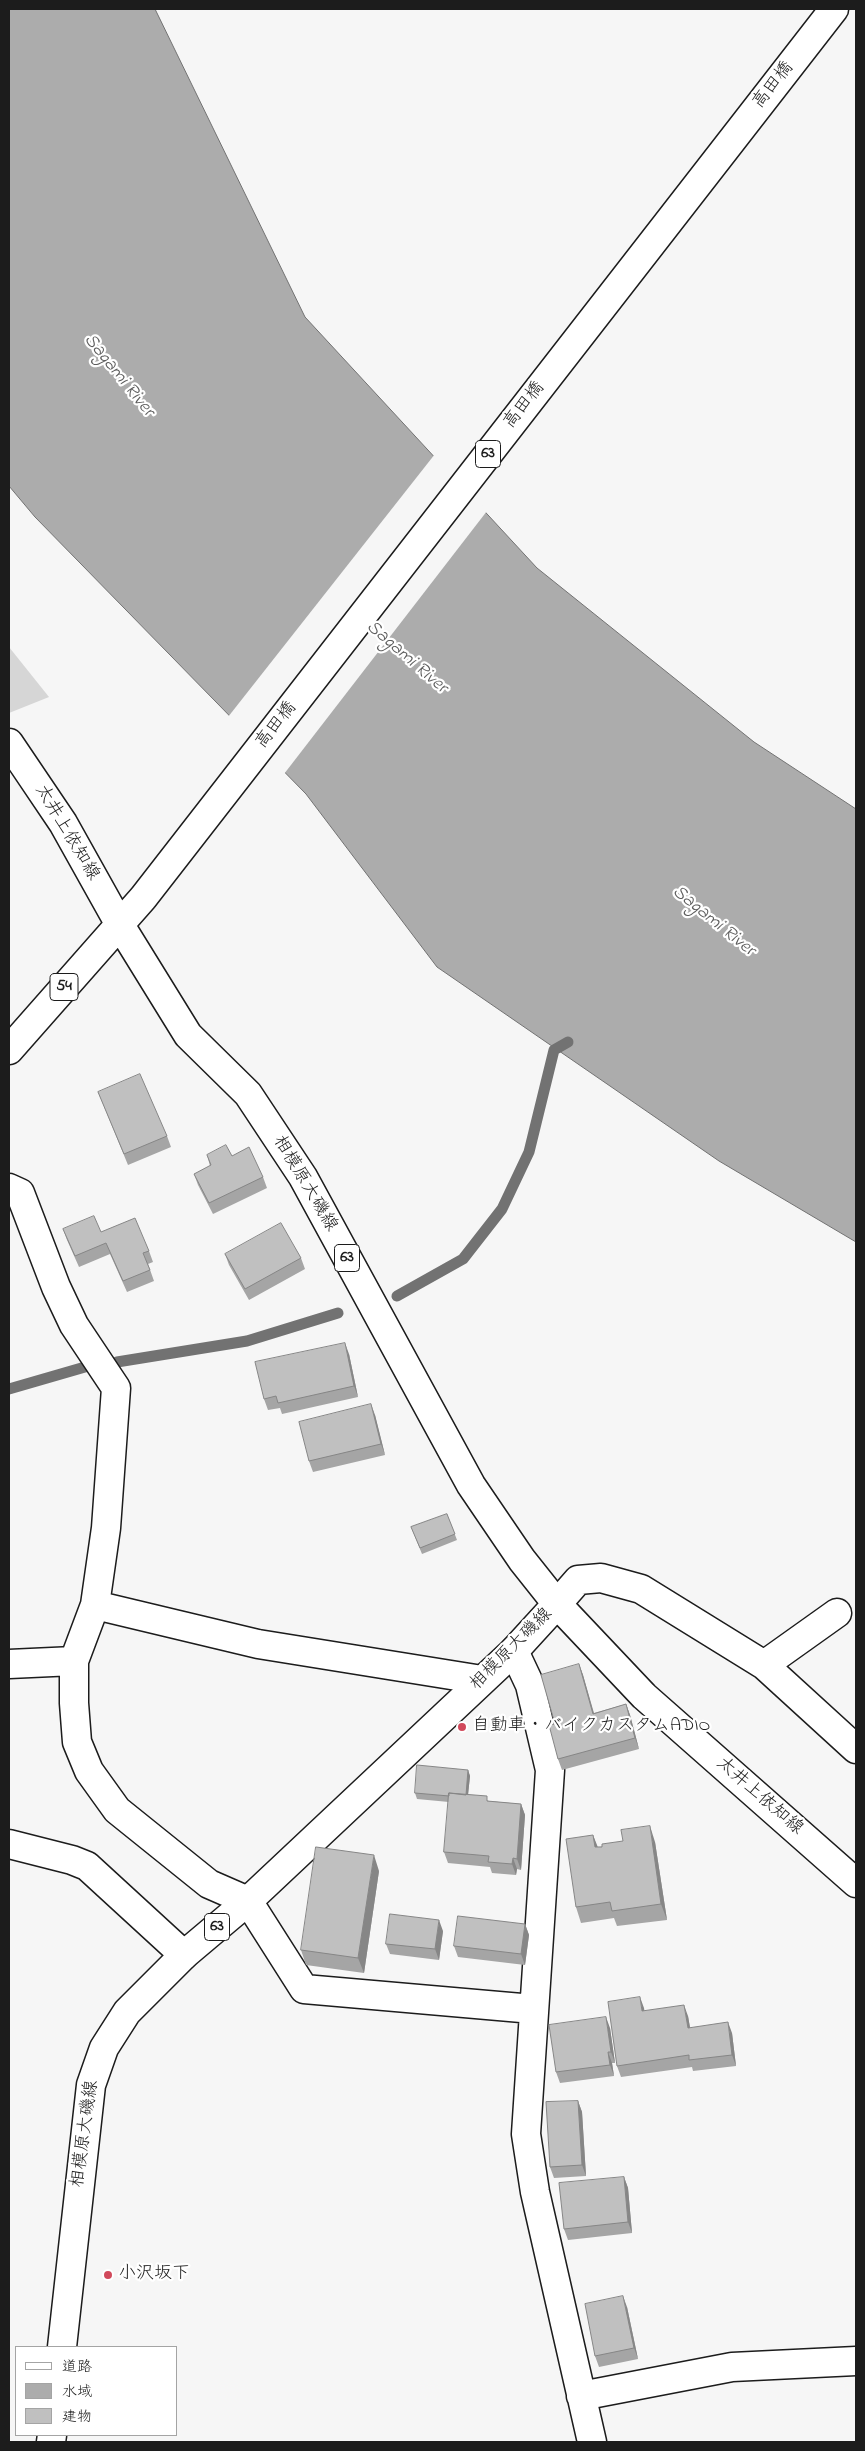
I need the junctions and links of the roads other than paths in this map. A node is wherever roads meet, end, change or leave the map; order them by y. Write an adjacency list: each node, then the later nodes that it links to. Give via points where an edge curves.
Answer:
1 (834, 9): 3 (main road, 高田橋 / 63)
2 (9, 743): 3 (main road, 太井上依知線, via 63,823)
3 (120, 925): 4 (main road, 54); 6 (main road, 相模原大磯線 / 63, via 188,1035 248,1094 303,1177 471,1485 522,1560)
4 (9, 1050)
5 (9, 1188): 7 (main road, via 20,1194 70,1317 116,1388 106,1528)
6 (557, 1604): 9 (main road, 相模原大磯線 / 63); 12 (main road, via 578,1580 601,1578 641,1589); 16 (main road, 太井上依知線, via 644,1696)
7 (95, 1605): 10 (main road); 13 (main road, via 258,1644)
8 (837, 1613): 12 (main road)
9 (514, 1651): 13 (main road, 相模原大磯線 / 63); 19 (main road, via 530,1685 550,1770)
10 (74, 1661): 11 (main road); 17 (main road, via 77,1742 89,1771 117,1810 209,1884)
11 (9, 1664)
12 (764, 1665): 14 (main road)
13 (482, 1680): 17 (main road, 相模原大磯線 / 63)
14 (856, 1748)
15 (9, 1844): 18 (main road, via 87,1866)
16 (856, 1883)
17 (248, 1901): 18 (main road, 相模原大磯線 / 63); 19 (main road, via 304,1989)
18 (184, 1955): 20 (main road, 相模原大磯線 / 63, via 127,2012 104,2048 91,2085)
19 (533, 2008): 22 (main road, via 526,2134 535,2192)
20 (62, 2346)
21 (856, 2361): 22 (main road, via 732,2367)
22 (581, 2396): 23 (main road)
23 (592, 2442)

